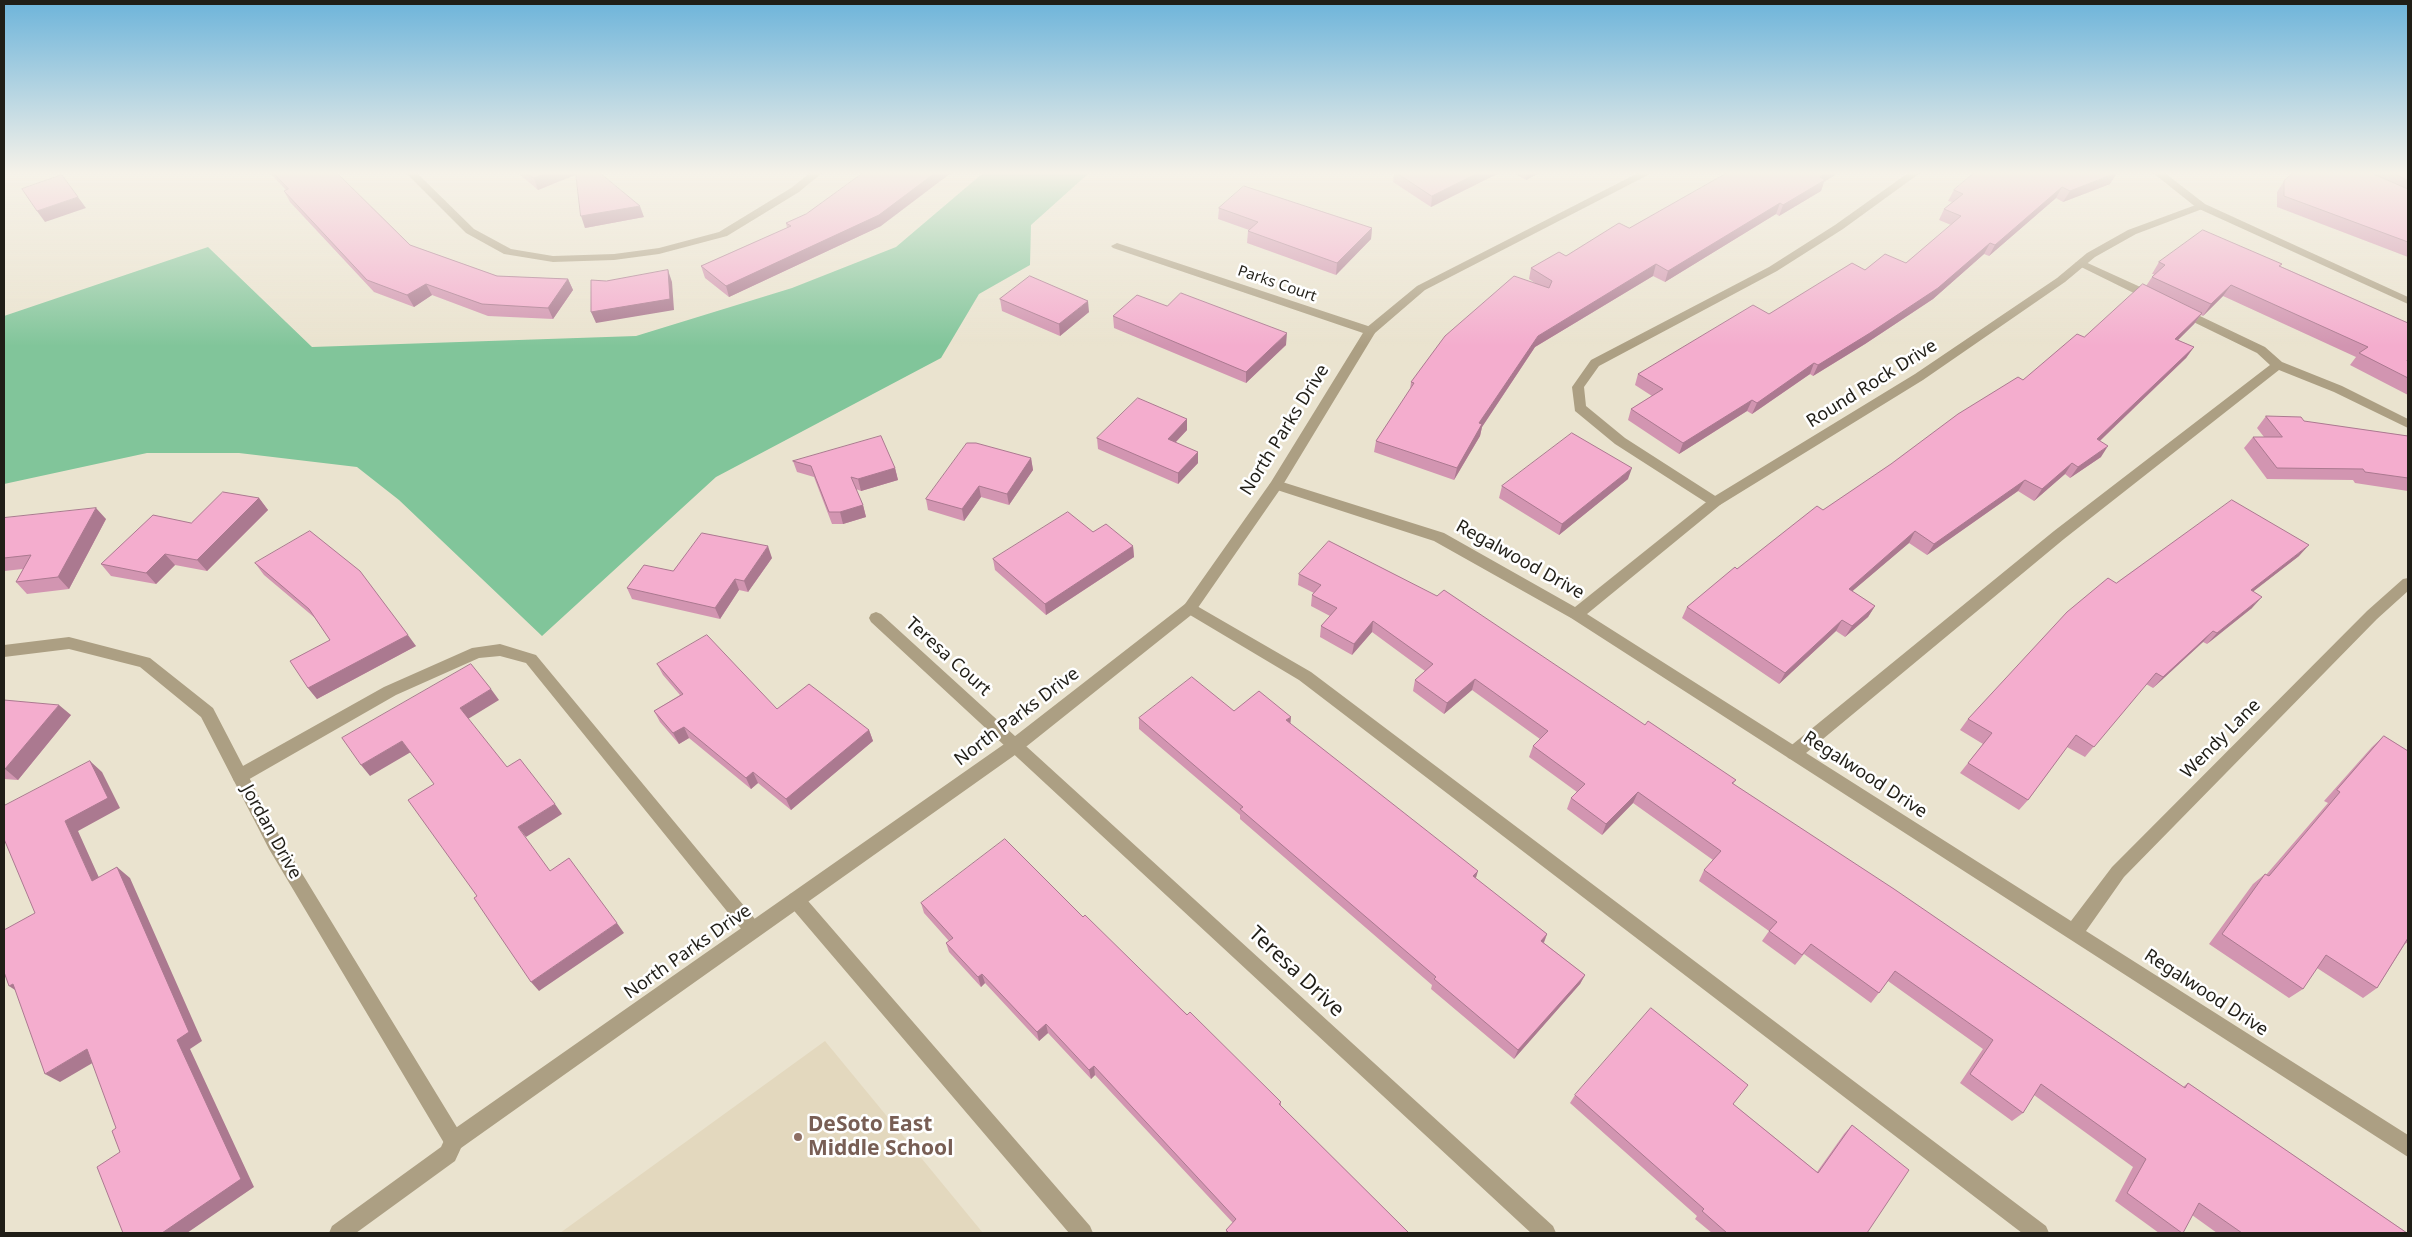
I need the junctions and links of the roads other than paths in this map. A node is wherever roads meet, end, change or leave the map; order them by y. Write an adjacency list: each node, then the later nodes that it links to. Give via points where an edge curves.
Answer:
1 (470, 231): 2 (street, via 508,252 553,259 614,257 659,251)
2 (728, 231)
3 (1534, 231): 10 (street, North Parks Drive, via 1421,288)
4 (1833, 231): 14 (street, via 1773,269 1594,363 1578,387 1580,408 1620,440)
5 (2135, 231): 8 (street, Round Rock Drive)
6 (2254, 231): 9 (street)
7 (1117, 246): 10 (street, Parks Court)
8 (2081, 264): 11 (street, via 2261,350); 14 (street, Round Rock Drive, via 1919,377)
9 (2408, 301)
10 (1370, 331): 13 (street, North Parks Drive)
11 (2278, 365): 12 (street, via 2338,389); 21 (street, via 2059,535)
12 (2408, 424)
13 (1276, 485): 16 (street, North Parks Drive); 17 (street, Regalwood Drive, via 1439,537)
14 (1715, 502): 17 (street, Round Rock Drive)
15 (2408, 583): 25 (street, Wendy Lane, via 2372,615 2118,872)
16 (1190, 608): 20 (street, North Parks Drive); 31 (street, via 1305,676)
17 (1576, 614): 21 (street, Regalwood Drive)
18 (876, 618): 20 (street, Teresa Court)
19 (4, 651): 22 (street, Jordan Drive, via 69,643 145,662 206,712)
20 (1016, 745): 23 (street, North Parks Drive); 30 (street, Teresa Drive)
21 (1794, 753): 25 (street, Regalwood Drive)
22 (240, 776): 24 (street, via 390,692 477,652 500,650 531,659); 26 (street, Jordan Drive, via 275,844)
23 (796, 900): 24 (street, North Parks Drive); 29 (street)
24 (753, 930): 26 (street, North Parks Drive)
25 (2074, 932): 27 (street, Regalwood Drive)
26 (454, 1141): 28 (street, North Parks Drive, via 448,1154)
27 (2408, 1147)
28 (340, 1233)
29 (1083, 1233)
30 (1546, 1233)
31 (2039, 1233)

